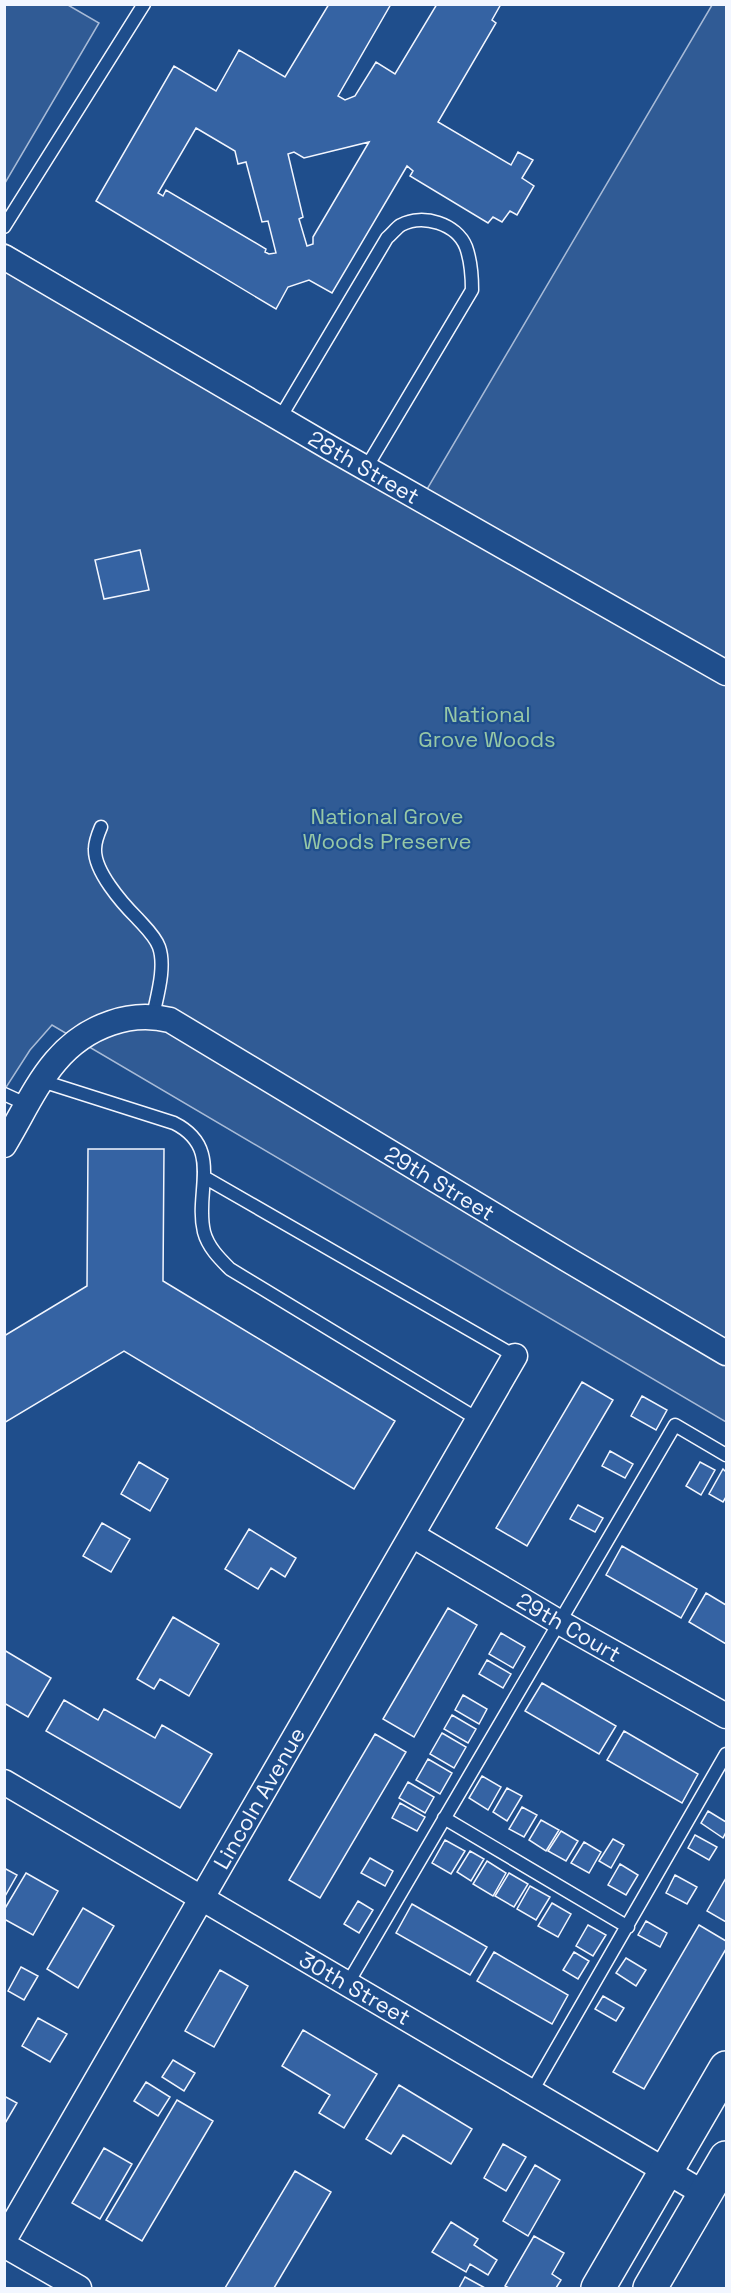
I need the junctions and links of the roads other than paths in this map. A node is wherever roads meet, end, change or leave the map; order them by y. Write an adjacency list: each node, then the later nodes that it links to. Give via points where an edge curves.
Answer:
1 (144, 4): 2 (lane)
2 (4, 228)
3 (4, 257): 4 (street, 28th Street)
4 (280, 418): 5 (street, 28th Street); 5 (lane, via 387,238 402,224 437,221 451,227 466,246 472,290)
5 (366, 468): 6 (street, 28th Street)
6 (726, 674)
7 (101, 827): 8 (lane, via 94,849 100,869 153,935 161,953)
8 (153, 1016): 9 (street, via 127,1018 83,1035 53,1061); 14 (street, 29th Street, via 170,1020 212,1044)
9 (42, 1081): 11 (street); 13 (lane, via 186,1129 198,1142)
10 (4, 1094): 11 (lane)
11 (28, 1105): 12 (street)
12 (4, 1145)
13 (204, 1177): 15 (lane); 16 (lane, via 204,1231 213,1253 230,1269)
14 (726, 1353)
15 (515, 1356): 16 (street, Lincoln Avenue)
16 (478, 1420): 18 (street, Lincoln Avenue)
17 (726, 1455): 19 (lane, via 675,1425)
18 (412, 1535): 19 (street, 29th Court); 24 (street, Lincoln Avenue)
19 (559, 1622): 20 (street, 29th Court); 23 (lane)
20 (726, 1716)
21 (726, 1754): 25 (lane)
22 (4, 1782): 24 (street, 30th Street)
23 (444, 1818): 25 (lane); 26 (lane)
24 (201, 1897): 26 (street, 30th Street); 32 (street, Lincoln Avenue)
25 (628, 1927): 28 (lane)
26 (348, 1983): 28 (street, 30th Street)
27 (726, 2068): 30 (street)
28 (532, 2091): 30 (street, 30th Street)
29 (726, 2158): 31 (street)
30 (667, 2171): 31 (street, 30th Street); 35 (street)
31 (705, 2194): 36 (street)
32 (4, 2240)
33 (4, 2245): 34 (street)
34 (79, 2289)
35 (598, 2289)
36 (650, 2289)

